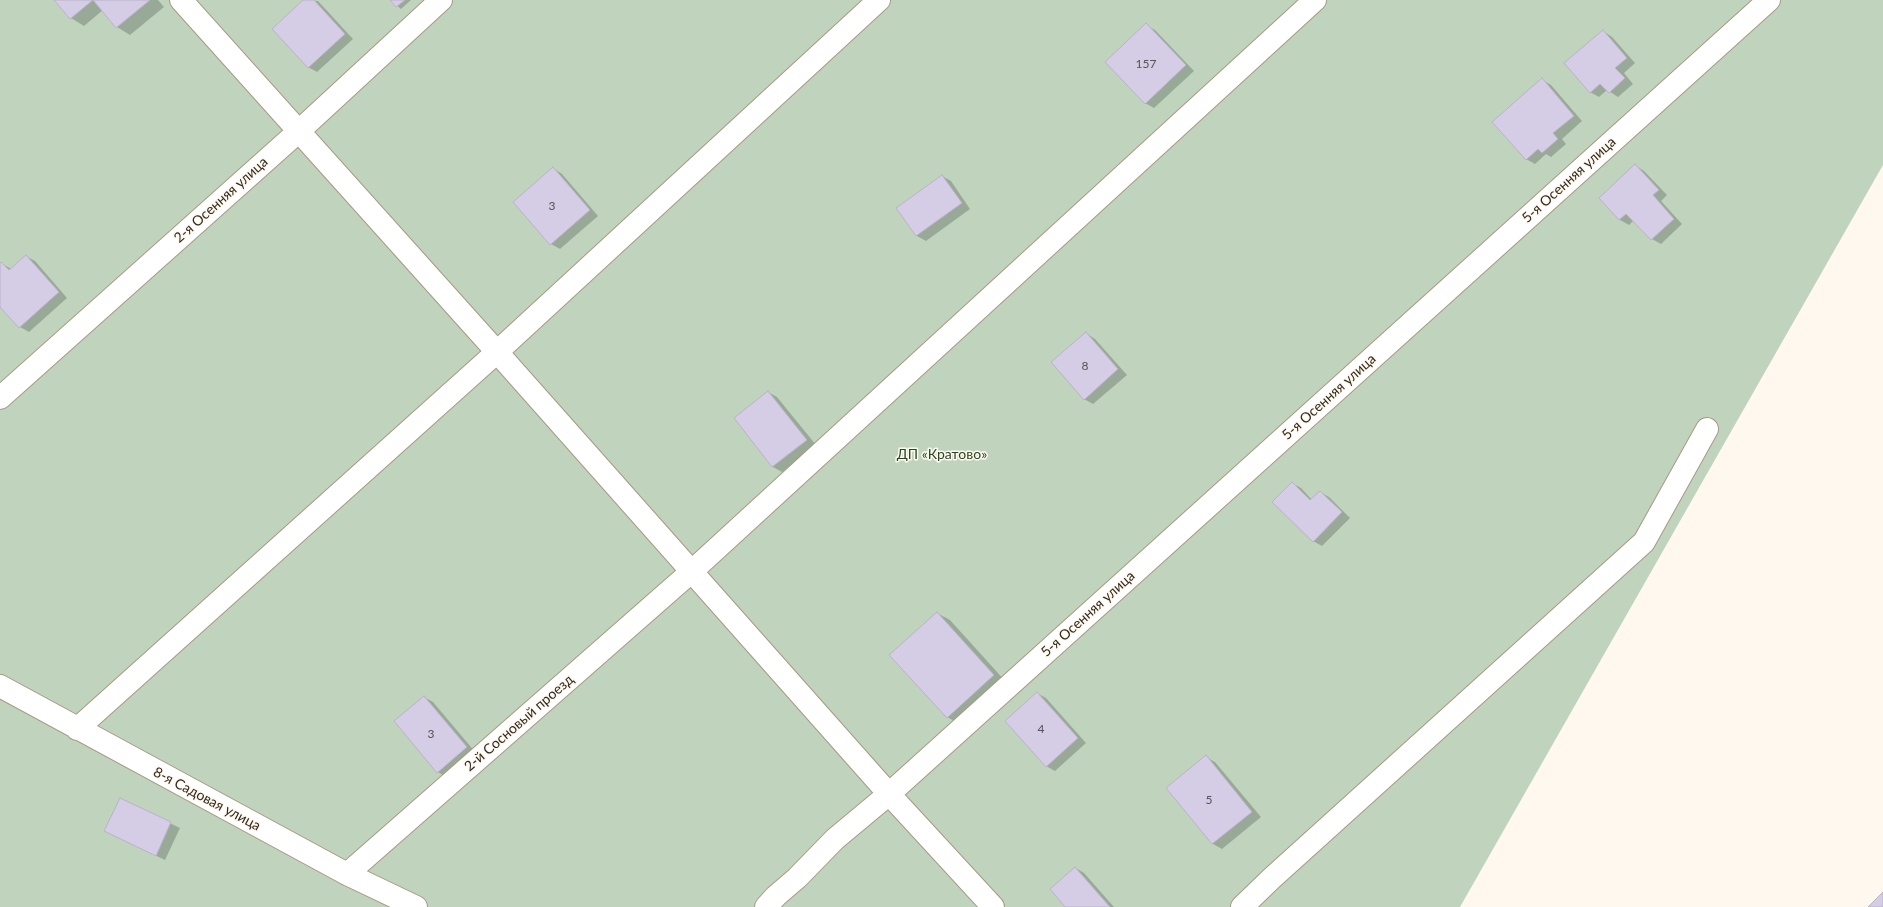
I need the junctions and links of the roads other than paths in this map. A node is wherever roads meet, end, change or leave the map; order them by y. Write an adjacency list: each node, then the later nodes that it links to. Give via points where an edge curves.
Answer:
1 (181, 0): 6 (street)
2 (441, 0): 6 (street, 2-я Осенняя улица)
3 (879, 0): 7 (street)
4 (1315, 0): 10 (street, 2-й Сосновый проезд)
5 (1769, 0): 13 (street, 5-я Осенняя улица)
6 (299, 131): 7 (street); 8 (street, 2-я Осенняя улица)
7 (497, 352): 10 (street); 12 (street)
8 (0, 398)
9 (1707, 429): 18 (street, via 1644,542)
10 (691, 572): 13 (street); 14 (street, 2-й Сосновый проезд)
11 (0, 686): 12 (street, 8-я Садовая улица)
12 (77, 729): 14 (street, 8-я Садовая улица)
13 (889, 794): 16 (street, 5-я Осенняя улица, via 835,839); 17 (street)
14 (347, 874): 15 (street, 8-я Садовая улица)
15 (416, 907)
16 (766, 907)
17 (993, 907)
18 (1242, 907)

